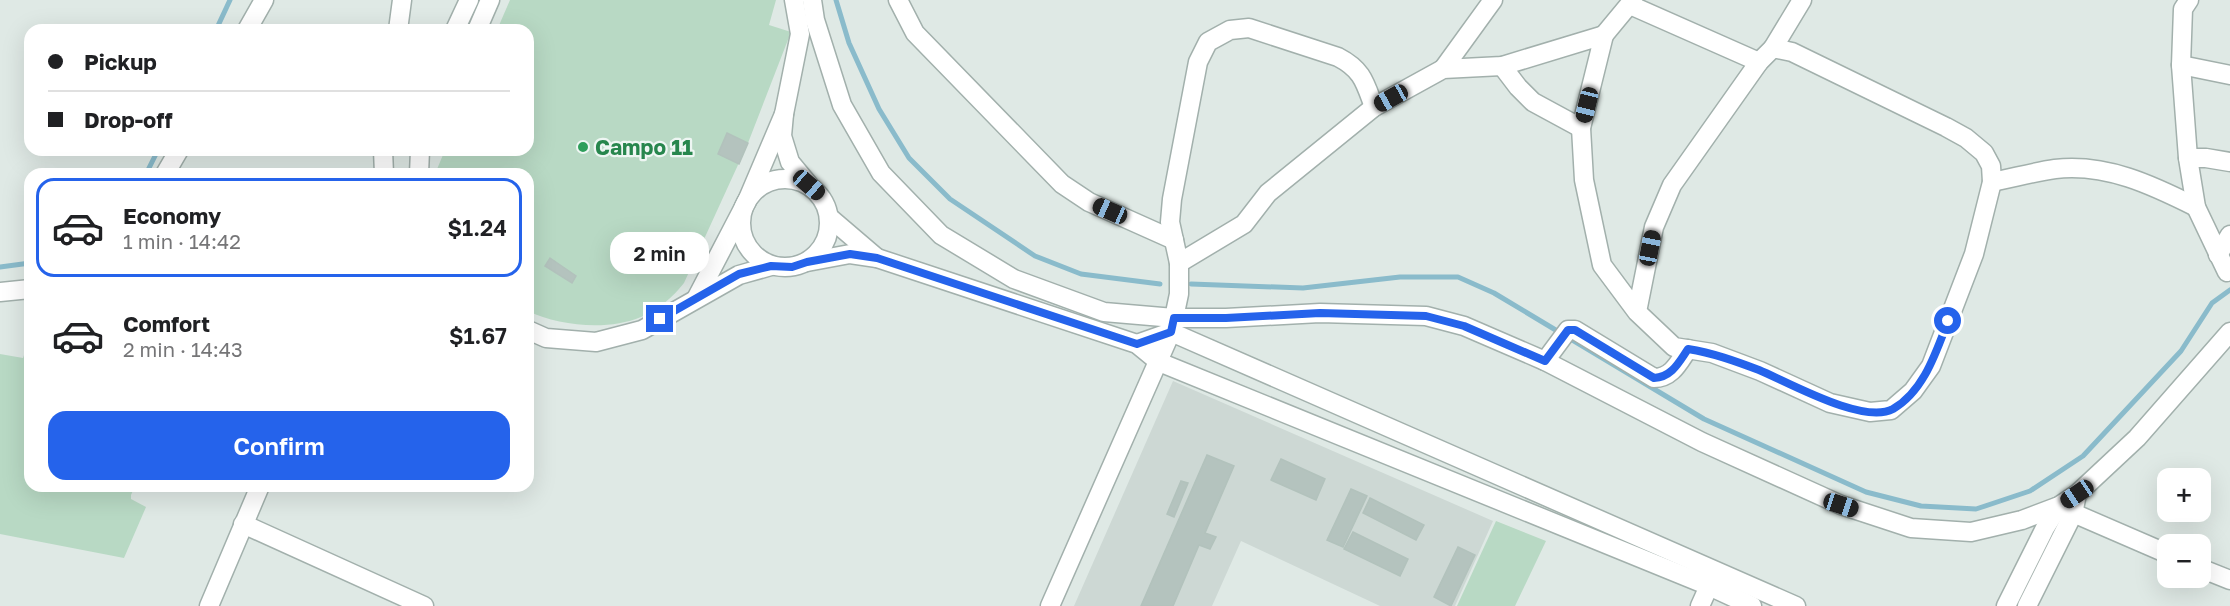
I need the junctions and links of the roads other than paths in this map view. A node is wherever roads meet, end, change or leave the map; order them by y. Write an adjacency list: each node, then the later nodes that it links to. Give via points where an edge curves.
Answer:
1 (264, 0): 12 (street)
2 (402, 0): 13 (street)
3 (469, 0): 14 (street)
4 (490, 0): 15 (street)
5 (794, 0): 24 (street, via 800,34)
6 (812, 0): 45 (street, via 842,105 881,173 941,235 1014,279 1104,312)
7 (898, 0): 34 (street, via 915,33 1062,184 1089,202)
8 (1494, 0): 21 (street)
9 (1802, 0): 17 (street)
10 (1632, 2): 16 (street); 18 (street)
11 (2184, 3): 19 (street)
12 (250, 24)
13 (399, 24)
14 (458, 24)
15 (480, 24)
16 (1604, 35): 20 (street); 25 (street)
17 (1773, 48): 18 (street); 28 (street, via 1792,52 1966,138 1984,153)
18 (1759, 62): 44 (street, via 1672,185 1654,227)
19 (2181, 65): 22 (street); 26 (street)
20 (1503, 66): 21 (street); 25 (street, via 1533,102)
21 (1443, 69): 23 (street)
22 (2230, 75)
23 (1374, 107): 34 (street, via 1362,75 1338,57 1249,28 1230,30 1208,42 1198,62 1172,199 1170,222); 38 (street, via 1268,193 1244,224)
24 (784, 114): 29 (street, via 782,136 790,162); 30 (street)
25 (1581, 128): 44 (street, via 1584,180 1602,265)
26 (2188, 158): 27 (street); 31 (street)
27 (2230, 162)
28 (1992, 182): 31 (street, via 2055,169 2100,171 2143,181); 49 (street, via 1974,254 1931,366 1913,391 1891,410 1870,412 1830,403 1760,371 1712,353)
29 (809, 185): 30 (street, via 784,179 764,184); 32 (street, via 819,195)
30 (747, 201): 39 (street, via 741,214 742,238 760,261); 43 (street)
31 (2196, 207): 35 (street)
32 (829, 217): 36 (street); 37 (street, via 825,243)
33 (2230, 235): 35 (street)
34 (1174, 240): 38 (street)
35 (2218, 255): 40 (street)
36 (877, 258): 37 (street, via 850,254); 48 (street)
37 (807, 262): 39 (street, via 792,267)
38 (1179, 263): 45 (street)
39 (771, 266): 43 (street, via 739,274)
40 (2227, 272)
41 (24, 290): 42 (street)
42 (0, 292)
43 (697, 297): 47 (street, via 642,330 596,342 546,338)
44 (1637, 312): 49 (street, via 1674,347)
45 (1173, 325): 48 (street); 50 (street, via 1320,313 1426,316 1464,326); 51 (street); 64 (street)
46 (2230, 332): 53 (street, via 2137,438 2077,494)
47 (534, 333)
48 (1137, 344): 51 (street)
49 (1688, 349): 50 (street, via 1670,374 1662,378 1654,378 1575,330 1568,330)
50 (1547, 358): 53 (street, via 1702,442 1841,505 1911,528 1971,532)
51 (1159, 362): 58 (street); 61 (street)
52 (257, 492): 54 (street)
53 (2066, 510): 55 (street); 65 (street, via 2045,528); 66 (street)
54 (243, 524): 59 (street); 60 (street)
55 (2157, 549)
56 (2211, 572): 57 (street)
57 (2230, 580)
58 (1709, 586): 62 (street); 63 (street)
59 (209, 606)
60 (424, 606)
61 (1050, 606)
62 (1700, 606)
63 (1752, 606)
64 (1796, 606)
65 (2006, 606)
66 (2027, 606)

